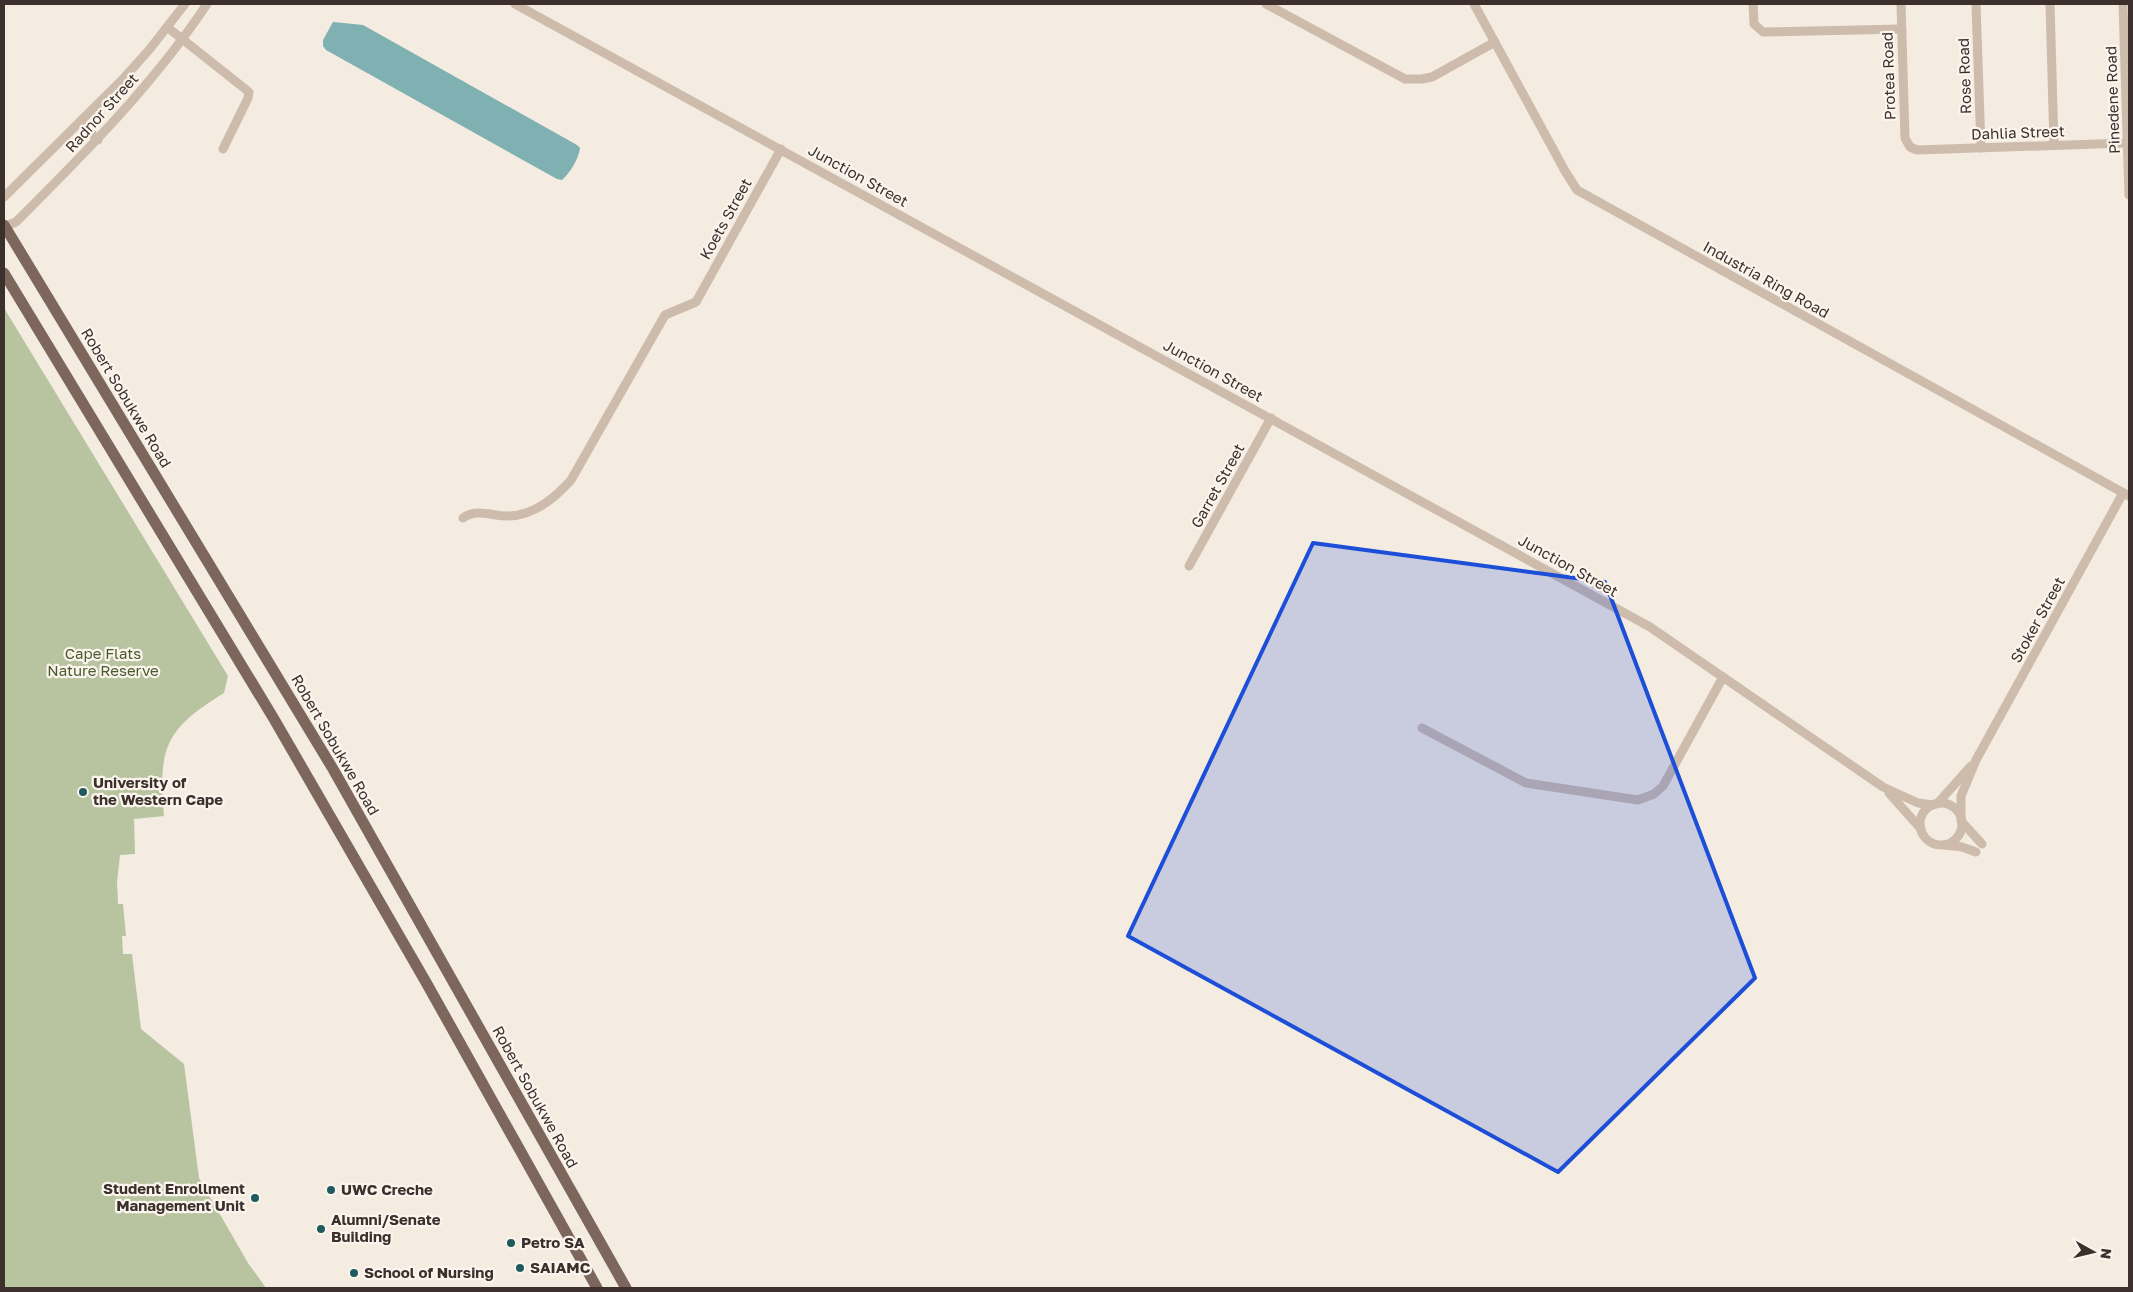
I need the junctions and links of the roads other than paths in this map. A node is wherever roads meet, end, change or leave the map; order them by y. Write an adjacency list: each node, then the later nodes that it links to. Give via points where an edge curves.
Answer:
1 (185, 4): 11 (street, Radnor Street)
2 (207, 4): 13 (street, Radnor Street)
3 (515, 4): 24 (street, Junction Street)
4 (1266, 4): 14 (street, via 1405,79 1432,77)
5 (1474, 4): 14 (street, Industria Ring Road)
6 (1753, 4): 12 (street, via 1754,24 1763,32)
7 (1901, 4): 12 (street, Protea Road)
8 (1976, 4): 22 (street, Rose Road)
9 (2050, 4): 20 (street)
10 (2123, 4): 15 (street, Pinedene Road)
11 (167, 27): 13 (street); 16 (street, Radnor Street, via 123,79)
12 (1902, 29): 21 (street, Protea Road, via 1905,138)
13 (182, 40): 18 (street, Radnor Street); 23 (street, via 249,92)
14 (1495, 42): 30 (street, Industria Ring Road, via 1565,171 1582,194)
15 (2127, 46): 17 (street, Pinedene Road)
16 (80, 122): 18 (street); 26 (street, Radnor Street)
17 (2128, 129): 19 (street, Pinedene Road)
18 (98, 140): 27 (street, Radnor Street, via 16,222)
19 (2128, 143): 20 (street, Dahlia Street); 25 (street, Pinedene Road)
20 (2054, 145): 22 (street, Dahlia Street)
21 (1910, 147): 22 (street, Dahlia Street, via 1917,150)
22 (1981, 148)
23 (223, 149)
24 (781, 150): 29 (street, Junction Street); 31 (street, Koets Street, via 696,302 665,315 577,471 561,491 523,514 474,513)
25 (2129, 195)
26 (4, 197)
27 (4, 226): 42 (main road, Robert Sobukwe Road, via 333,769)
28 (4, 273): 41 (main road, via 284,735)
29 (1271, 418): 32 (street, Garret Street); 33 (street, Junction Street, via 1643,623)
30 (2126, 495): 35 (street, Stoker Street)
31 (462, 518)
32 (1189, 566)
33 (1723, 677): 34 (street, via 1663,786 1654,794 1638,800 1526,783); 36 (street, Junction Street)
34 (1422, 728)
35 (1976, 760): 37 (street, Stoker Street); 38 (street, Stoker Street, via 1961,796)
36 (1883, 787): 37 (street, Junction Street, via 1918,803); 39 (street, Junction Street)
37 (1935, 805): 38 (street, via 1954,808); 39 (street, via 1924,812)
38 (1961, 820): 40 (street, via 1957,837); 40 (street, via 1979,848)
39 (1921, 829): 40 (street, via 1928,840)
40 (1944, 845)
41 (597, 1288)
42 (626, 1288)

